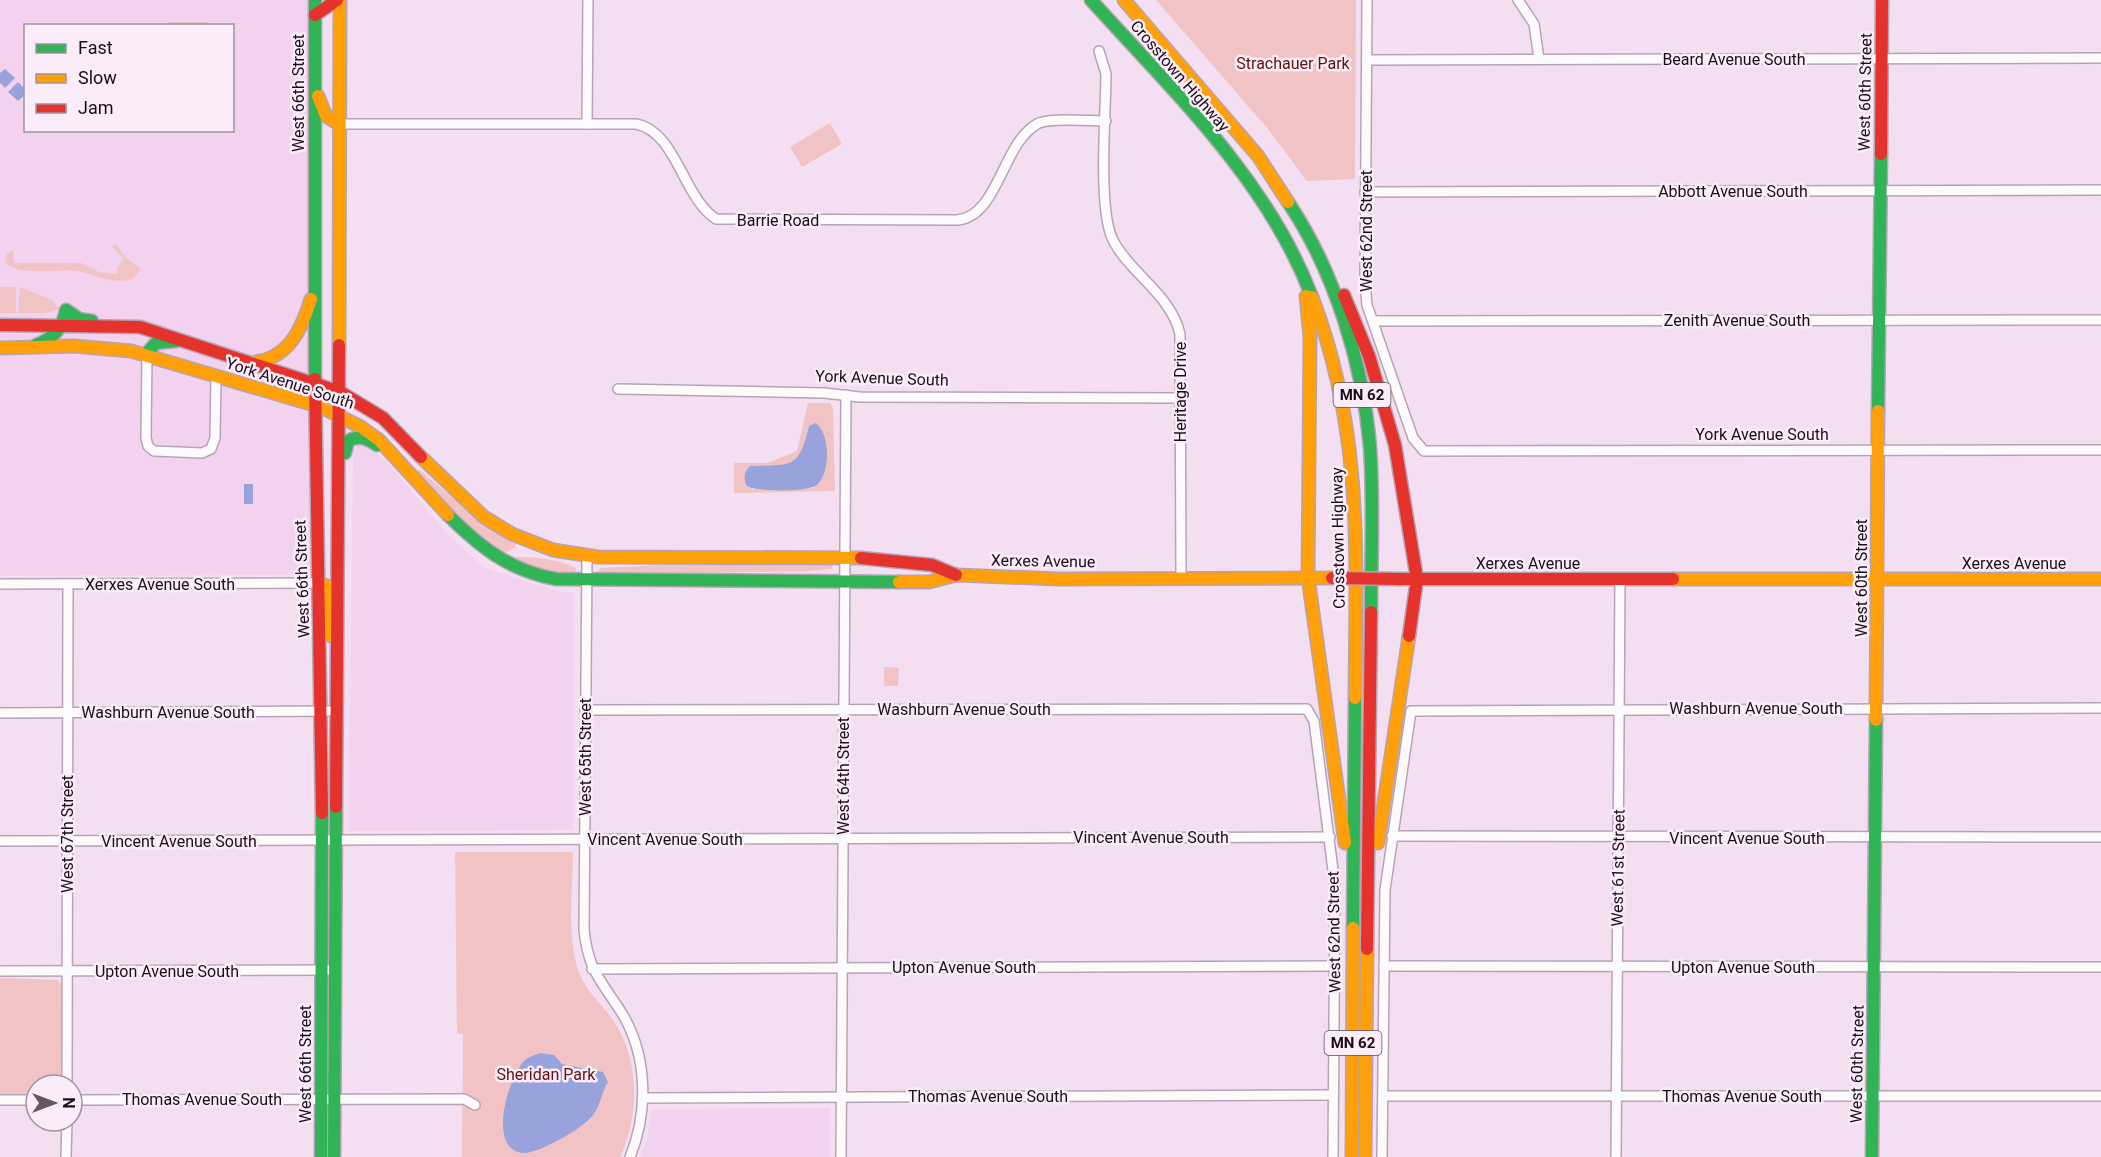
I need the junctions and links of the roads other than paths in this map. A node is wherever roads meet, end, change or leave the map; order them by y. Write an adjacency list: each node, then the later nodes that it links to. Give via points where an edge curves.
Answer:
1 (315, 0): 9 (main road, West 66th Street)
2 (338, 0): 9 (main road); 17 (main road, West 66th Street)
3 (588, 0): 18 (street)
4 (1091, 0): 23 (main road, Crosstown Highway / MN 62, via 1245,177 1274,219)
5 (1124, 0): 22 (main road, Crosstown Highway / MN 62, via 1258,156)
6 (1367, 0): 14 (street, West 62nd Street)
7 (1518, 0): 13 (street, via 1534,24)
8 (1882, 0): 11 (main road, West 60th Street)
9 (315, 15): 15 (main road, West 66th Street)
10 (1099, 51): 16 (street, Heritage Drive, via 1106,74)
11 (1882, 58): 12 (street, Beard Avenue South); 13 (street, Beard Avenue South); 20 (main road, West 60th Street)
12 (2101, 58)
13 (1539, 59): 14 (street, Beard Avenue South)
14 (1367, 60): 21 (street, West 62nd Street)
15 (315, 83): 17 (main road, via 322,110); 24 (main road, West 66th Street)
16 (1106, 121): 18 (street, Barrie Road, via 1038,123 1022,137 979,212 965,220 716,219 701,206 654,130 636,124); 41 (street, Heritage Drive, via 1107,225 1120,253 1164,301 1177,322)
17 (339, 124): 18 (street, Barrie Road); 39 (main road, West 66th Street)
18 (587, 124)
19 (2101, 190): 20 (street, Abbott Avenue South)
20 (1881, 191): 21 (street, Abbott Avenue South); 25 (main road, West 60th Street)
21 (1365, 192): 27 (street, West 62nd Street, via 1365,283)
22 (1303, 224): 54 (main road, via 1340,286 1385,404); 86 (main road, Crosstown Highway / MN 62, via 1350,344 1370,448)
23 (1304, 277): 52 (main road, via 1310,338); 85 (main road, Crosstown Highway / MN 62, via 1336,366 1354,466)
24 (315, 283): 35 (main road, via 304,324 295,339 273,359); 37 (main road, West 66th Street)
25 (1880, 320): 26 (street, Zenith Avenue South); 27 (street, Zenith Avenue South); 44 (main road, West 60th Street)
26 (2101, 320)
27 (1373, 321): 46 (street, West 62nd Street, via 1413,438)
28 (0, 325): 29 (main road, York Avenue South)
29 (62, 326): 30 (main road, York Avenue South); 30 (main road, via 66,310 79,319); 32 (main road, via 46,342)
30 (126, 326): 31 (main road, York Avenue South)
31 (186, 341): 34 (main road, via 156,343); 35 (main road, York Avenue South)
32 (28, 347): 33 (main road, York Avenue South); 34 (main road, York Avenue South)
33 (0, 348)
34 (147, 353): 36 (main road, York Avenue South); 36 (street, via 146,438 154,451 202,453 211,449 215,438)
35 (254, 362): 37 (main road, York Avenue South)
36 (216, 377): 42 (main road, York Avenue South)
37 (316, 383): 39 (main road, York Avenue South); 42 (main road, West 66th Street)
38 (618, 389): 40 (street, York Avenue South)
39 (340, 392): 43 (main road, West 66th Street); 49 (main road, York Avenue South, via 383,418 484,517 512,534 553,550)
40 (846, 395): 41 (street, York Avenue South); 50 (street, West 64th Street)
41 (1181, 398): 53 (street, Heritage Drive)
42 (316, 406): 43 (main road, York Avenue South); 60 (main road, West 66th Street)
43 (340, 414): 47 (main road, York Avenue South, via 360,424); 48 (main road, West 66th Street)
44 (1879, 450): 45 (street, York Avenue South); 46 (street, York Avenue South); 56 (main road, West 60th Street)
45 (2101, 450)
46 (1424, 451)
47 (400, 463): 48 (main road, via 369,439 358,437 348,441); 58 (main road, York Avenue South, via 484,549 506,564 544,578)
48 (340, 508): 63 (main road, West 66th Street)
49 (587, 556): 50 (main road, Xerxes Avenue); 58 (street, West 65th Street)
50 (845, 557): 51 (main road, Xerxes Avenue, via 932,565); 59 (street, West 64th Street)
51 (956, 575): 53 (main road, Xerxes Avenue); 59 (main road, Xerxes Avenue, via 929,582)
52 (1308, 577): 53 (main road, Xerxes Avenue); 54 (main road, Xerxes Avenue, bridge); 85 (main road)
53 (1180, 578)
54 (1417, 579): 55 (main road, Xerxes Avenue); 86 (main road)
55 (1620, 579): 56 (main road, Xerxes Avenue); 65 (street, West 61st Street)
56 (1878, 579): 57 (main road, Xerxes Avenue); 64 (main road, West 60th Street)
57 (2101, 579)
58 (587, 581): 59 (main road, Xerxes Avenue); 67 (street, West 65th Street)
59 (844, 581): 68 (street, West 64th Street)
60 (319, 582): 62 (street, Xerxes Avenue South); 63 (main road, via 329,590 331,638); 70 (main road, West 66th Street)
61 (0, 584): 62 (street, Xerxes Avenue South)
62 (68, 584): 73 (street, West 67th Street)
63 (338, 657): 71 (main road, West 66th Street)
64 (1877, 707): 65 (street, Washburn Avenue South); 66 (street, Washburn Avenue South); 76 (main road, West 60th Street)
65 (1619, 708): 74 (street, Washburn Avenue South, via 1411,711); 79 (street, West 61st Street)
66 (2101, 708)
67 (585, 710): 68 (street, Washburn Avenue South); 80 (street, West 65th Street)
68 (844, 710): 69 (street, Washburn Avenue South); 78 (street, West 64th Street)
69 (1307, 710): 75 (street, West 62nd Street, via 1314,721)
70 (322, 711): 71 (street, Washburn Avenue South); 73 (street, Washburn Avenue South); 81 (main road, West 66th Street)
71 (336, 711): 82 (main road, West 66th Street)
72 (0, 712): 73 (street, Washburn Avenue South)
73 (68, 712): 83 (street, West 67th Street)
74 (1392, 836): 79 (street, Vincent Avenue South); 88 (street, via 1385,890)
75 (1330, 837): 78 (street, Vincent Avenue South); 87 (street, West 62nd Street, via 1335,886)
76 (1874, 837): 77 (street, Vincent Avenue South); 79 (street, Vincent Avenue South); 90 (main road, West 60th Street)
77 (2101, 837)
78 (843, 838): 80 (street, Vincent Avenue South); 92 (street, West 64th Street)
79 (1619, 838): 89 (street, West 61st Street)
80 (585, 839): 82 (street, Vincent Avenue South); 93 (street, West 65th Street, via 584,929)
81 (322, 840): 82 (street, Vincent Avenue South); 83 (street, Vincent Avenue South); 94 (main road, West 66th Street)
82 (335, 840): 94 (main road, West 66th Street)
83 (67, 841): 84 (street, Vincent Avenue South); 96 (street, West 67th Street)
84 (0, 842)
85 (1354, 929): 117 (main road, Crosstown Highway / MN 62)
86 (1367, 931): 118 (main road, Crosstown Highway / MN 62)
87 (1335, 966): 92 (street, Upton Avenue South); 98 (street, West 62nd Street)
88 (1384, 966): 89 (street, Upton Avenue South); 99 (street)
89 (1617, 966): 90 (street, Upton Avenue South); 100 (street, West 61st Street)
90 (1875, 966): 91 (street, Upton Avenue South); 101 (main road, West 60th Street)
91 (2101, 967)
92 (842, 968): 93 (street, Upton Avenue South); 103 (street, West 64th Street)
93 (592, 969): 104 (street, West 65th Street, via 633,1037 641,1067)
94 (328, 970): 96 (street, Upton Avenue South); 105 (main road, West 66th Street)
95 (0, 971): 96 (street, Upton Avenue South)
96 (67, 971): 97 (street, West 67th Street)
97 (67, 1073)
98 (1334, 1095): 103 (street, Thomas Avenue South); 116 (street, West 62nd Street)
99 (1383, 1096): 100 (street, Thomas Avenue South); 119 (street)
100 (1616, 1096): 101 (street, Thomas Avenue South); 120 (street, West 61st Street)
101 (1873, 1096): 102 (street, Thomas Avenue South); 121 (main road, West 60th Street)
102 (2101, 1096)
103 (841, 1097): 104 (street, Thomas Avenue South); 115 (street, West 64th Street)
104 (643, 1098): 114 (street, West 65th Street, via 638,1136)
105 (327, 1099): 108 (street, Thomas Avenue South); 109 (street, Thomas Avenue South, via 464,1099); 112 (main road, West 66th Street); 113 (main road, West 66th Street)
106 (0, 1100): 107 (street)
107 (24, 1100)
108 (84, 1100)
109 (475, 1105)
110 (67, 1133): 111 (street)
111 (66, 1157)
112 (321, 1157)
113 (334, 1157)
114 (630, 1157)
115 (841, 1157)
116 (1333, 1157)
117 (1352, 1157)
118 (1365, 1157)
119 (1382, 1157)
120 (1616, 1157)
121 (1872, 1157)

